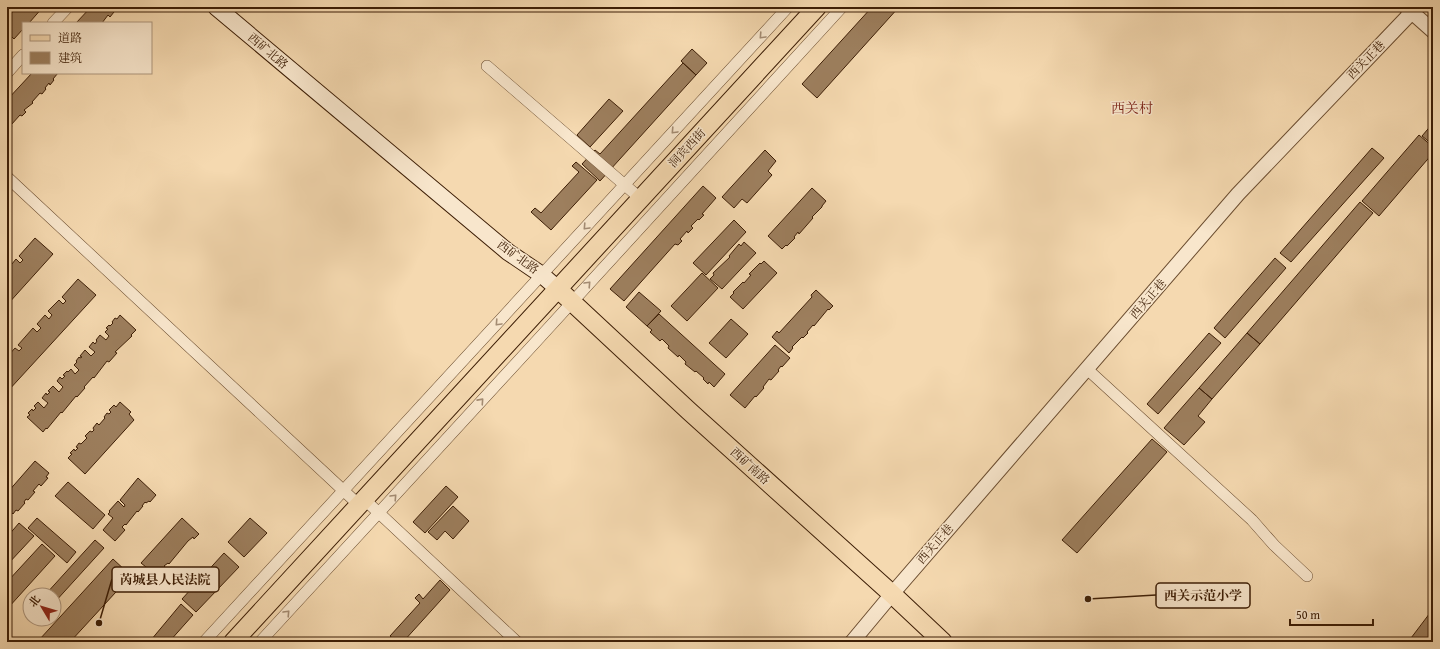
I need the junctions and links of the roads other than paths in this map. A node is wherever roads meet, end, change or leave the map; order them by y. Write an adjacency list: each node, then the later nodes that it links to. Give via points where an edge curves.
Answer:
1 (68, 7): 8 (street)
2 (216, 7): 16 (main road, 西矿北路, via 508,252)
3 (233, 7): 16 (main road, 西矿北路, via 515,244)
4 (788, 7): 14 (street, one-way to 14)
5 (817, 7): 15 (main road, 洞宾西街)
6 (842, 7): 18 (street, one-way to 6)
7 (1409, 9): 9 (street); 19 (street, 西关正巷, via 1238,194)
8 (54, 22)
9 (1433, 31)
10 (22, 56): 12 (street)
11 (488, 66): 14 (street)
12 (7, 73)
13 (7, 177): 20 (street)
14 (625, 185): 15 (street); 16 (street, one-way to 16)
15 (641, 198): 17 (main road, 洞宾西街)
16 (542, 275): 17 (main road); 20 (street, one-way to 20)
17 (558, 289): 18 (main road, 西矿南路); 21 (main road, 洞宾西街)
18 (572, 302): 22 (street, one-way to 18); 24 (main road, 西矿南路)
19 (1087, 369): 23 (street, via 1252,520); 24 (street, 西关正巷)
20 (344, 490): 21 (street); 25 (street)
21 (362, 502): 22 (street); 26 (main road, 洞宾西街)
22 (379, 514): 27 (street, one-way to 22); 28 (street)
23 (1307, 576)
24 (892, 594): 29 (street, 西关正巷); 30 (main road, 西矿南路)
25 (204, 642)
26 (233, 642)
27 (260, 642)
28 (516, 642)
29 (852, 642)
30 (943, 642)

